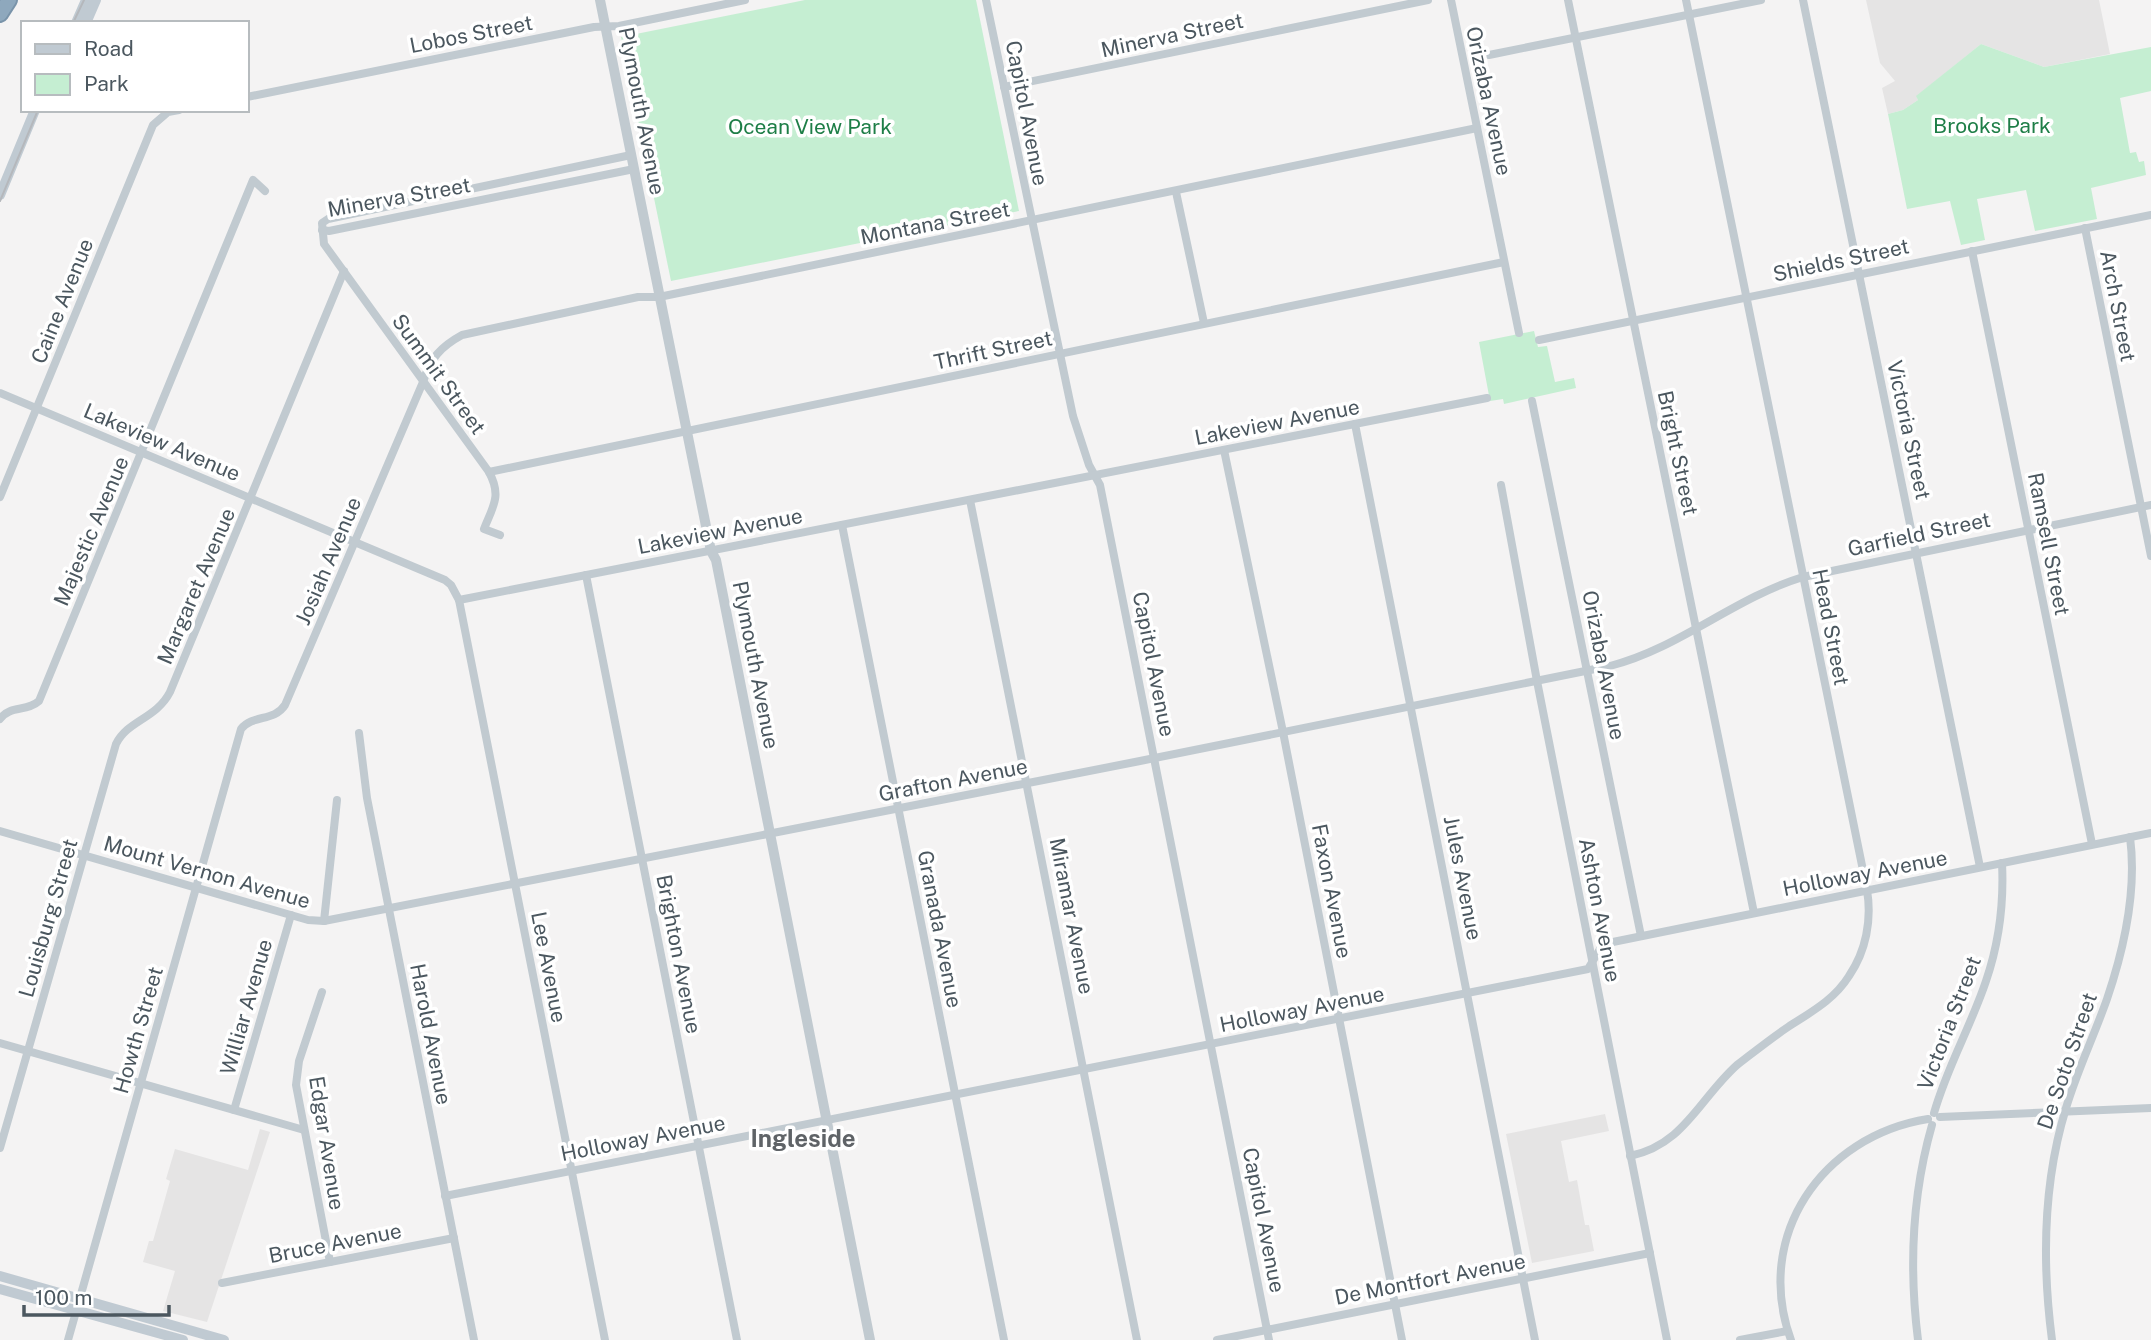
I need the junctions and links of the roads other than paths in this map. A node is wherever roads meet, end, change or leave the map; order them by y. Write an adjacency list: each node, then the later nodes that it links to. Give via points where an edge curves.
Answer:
1 (9, 0): 13 (highway)
2 (86, 0): 15 (main road)
3 (96, 0): 16 (main road)
4 (600, 0): 17 (street, Plymouth Avenue)
5 (745, 0): 17 (street, Lobos Street)
6 (986, 0): 20 (street, Capitol Avenue)
7 (1428, 0): 20 (street, Minerva Street)
8 (1451, 0): 24 (street, Orizaba Avenue)
9 (1568, 0): 18 (street, Bright Street)
10 (1686, 0): 14 (street, Head Street)
11 (1761, 0): 14 (street)
12 (1803, 0): 37 (street, Victoria Street)
13 (0, 14)
14 (1688, 15): 18 (street); 39 (street, Head Street)
15 (77, 21)
16 (87, 21)
17 (605, 26): 21 (street, Lobos Street); 25 (street, Plymouth Avenue)
18 (1576, 38): 19 (street); 40 (street, Bright Street)
19 (1489, 55)
20 (1004, 87): 31 (street, Capitol Avenue)
21 (248, 97)
22 (34, 112): 29 (main road)
23 (172, 112): 49 (street, Caine Avenue, via 153,125)
24 (1477, 128): 28 (street, Montana Street); 35 (street, Orizaba Avenue)
25 (631, 155): 26 (street, Plymouth Avenue); 33 (street, Minerva Street, via 328,219)
26 (634, 169): 33 (street, Minerva Street); 38 (street, Plymouth Avenue)
27 (265, 191): 53 (street, Majestic Avenue, via 253,180)
28 (1176, 192): 31 (street, Montana Street); 41 (street)
29 (0, 195)
30 (2151, 215): 32 (street, Shields Street)
31 (1031, 221): 38 (street, Montana Street); 44 (street, Capitol Avenue)
32 (2085, 228): 34 (street, Shields Street); 61 (street, Arch Street)
33 (322, 230): 36 (street, Summit Street, via 324,244)
34 (1972, 251): 37 (street, Shields Street); 63 (street, Ramsell Street)
35 (1504, 262): 41 (street, Thrift Street); 42 (street, Orizaba Avenue)
36 (344, 271): 45 (street, Summit Street); 58 (street, Margaret Avenue)
37 (1859, 275): 39 (street, Shields Street); 67 (street, Victoria Street)
38 (659, 297): 45 (street, Montana Street, via 638,297 462,335 440,349); 51 (street, Plymouth Avenue)
39 (1746, 298): 40 (street, Shields Street); 70 (street, Head Street)
40 (1633, 321): 43 (street, Shields Street); 72 (street, Bright Street)
41 (1203, 323): 44 (street, Thrift Street)
42 (1519, 333)
43 (1539, 340)
44 (1059, 355): 51 (street, Thrift Street); 55 (street, Capitol Avenue, via 1073,416)
45 (423, 382): 54 (street, Summit Street); 65 (street, Josiah Avenue)
46 (0, 393): 49 (street, Lakeview Avenue)
47 (1487, 398): 50 (street, Lakeview Avenue)
48 (1532, 401): 73 (street, Orizaba Avenue)
49 (37, 409): 53 (street, Lakeview Avenue); 57 (street, Caine Avenue)
50 (1354, 424): 52 (street, Lakeview Avenue); 75 (street, Jules Avenue)
51 (687, 431): 54 (street, Thrift Street); 66 (street, Plymouth Avenue)
52 (1224, 450): 55 (street, Lakeview Avenue); 79 (street, Faxon Avenue)
53 (142, 453): 58 (street, Lakeview Avenue); 77 (street, Majestic Avenue, via 39,701 10,710)
54 (489, 472): 64 (street, Summit Street, via 497,491 484,528)
55 (1096, 475): 59 (street, Lakeview Avenue); 81 (street, Capitol Avenue)
56 (1500, 485): 74 (street, Ashton Avenue)
57 (0, 497)
58 (251, 499): 65 (street, Lakeview Avenue); 76 (street, Margaret Avenue, via 170,692)
59 (970, 500): 62 (street, Lakeview Avenue); 82 (street, Miramar Avenue)
60 (2151, 505): 61 (street, Garfield Street)
61 (2141, 507): 63 (street, Garfield Street); 68 (street, Arch Street)
62 (842, 525): 66 (street, Lakeview Avenue); 84 (street, Granada Avenue)
63 (2028, 529): 67 (street, Garfield Street); 89 (street, Ramsell Street)
64 (500, 535)
65 (355, 542): 71 (street, Lakeview Avenue, via 445,580); 78 (street, Josiah Avenue, via 285,705 275,716 251,721)
66 (711, 551): 69 (street, Lakeview Avenue); 87 (street, Plymouth Avenue)
67 (1916, 553): 70 (street, Garfield Street); 93 (street, Victoria Street)
68 (2151, 556)
69 (586, 575): 71 (street, Lakeview Avenue); 91 (street, Brighton Avenue)
70 (1803, 577): 72 (street, Garfield Street, via 1758,594); 96 (street, Head Street)
71 (459, 600): 94 (street, Lee Avenue)
72 (1696, 629): 73 (street, Garfield Street, via 1633,660); 98 (street, Bright Street)
73 (1587, 671): 74 (street, Grafton Avenue); 101 (street, Orizaba Avenue)
74 (1537, 681): 75 (street, Grafton Avenue); 102 (street, Ashton Avenue)
75 (1411, 707): 79 (street, Grafton Avenue); 104 (street, Jules Avenue)
76 (152, 714): 90 (street, Louisburg Street, via 127,729 116,744)
77 (0, 719)
78 (241, 729): 95 (street, Howth Street)
79 (1283, 732): 81 (street, Grafton Avenue); 105 (street, Faxon Avenue)
80 (359, 733): 97 (street, Harold Avenue)
81 (1155, 758): 82 (street, Grafton Avenue); 107 (street, Capitol Avenue)
82 (1027, 783): 84 (street, Grafton Avenue); 109 (street, Miramar Avenue)
83 (337, 800): 100 (street)
84 (898, 808): 87 (street, Grafton Avenue); 111 (street, Granada Avenue)
85 (0, 831): 90 (street, Mount Vernon Avenue)
86 (2151, 832): 88 (street, Holloway Avenue)
87 (770, 833): 91 (street, Grafton Avenue); 115 (street, Plymouth Avenue)
88 (2130, 837): 89 (street, Holloway Avenue); 114 (street, De Soto Street, via 2131,880 2120,952)
89 (2092, 845): 92 (street, Holloway Avenue)
90 (84, 855): 95 (street, Mount Vernon Avenue); 108 (street, Louisburg Street)
91 (642, 858): 94 (street, Grafton Avenue); 118 (street, Brighton Avenue)
92 (2002, 863): 93 (street, Holloway Avenue); 116 (street, Victoria Street, via 2002,908 1992,962 1948,1069)
93 (1980, 867): 96 (street, Holloway Avenue)
94 (515, 883): 97 (street, Grafton Avenue); 121 (street, Lee Avenue)
95 (196, 888): 99 (street, Mount Vernon Avenue); 110 (street, Howth Street)
96 (1867, 890): 98 (street, Holloway Avenue); 120 (street, Head Street, via 1865,941 1857,965 1837,992 1735,1068 1675,1136)
97 (389, 908): 100 (street, Grafton Avenue); 122 (street, Harold Avenue)
98 (1754, 913): 101 (street, Holloway Avenue)
99 (291, 915): 100 (street, Mount Vernon Avenue); 113 (street, Williar Avenue)
100 (324, 921)
101 (1641, 936): 102 (street, Holloway Avenue, via 1603,944)
102 (1593, 962): 104 (street, Holloway Avenue, via 1587,969); 120 (street, Ashton Avenue)
103 (321, 992): 117 (street, Edgar Avenue, via 296,1072)
104 (1468, 994): 105 (street, Holloway Avenue); 127 (street, Jules Avenue)
105 (1340, 1020): 107 (street, Holloway Avenue); 131 (street, Faxon Avenue)
106 (0, 1043): 108 (street)
107 (1212, 1045): 109 (street, Holloway Avenue); 133 (street, Capitol Avenue)
108 (28, 1051): 110 (street); 119 (street, Louisburg Street)
109 (1084, 1070): 111 (street, Holloway Avenue); 143 (street, Miramar Avenue)
110 (141, 1083): 113 (street); 130 (street, Howth Street)
111 (955, 1094): 115 (street, Holloway Avenue); 142 (street, Granada Avenue)
112 (2151, 1108): 114 (street)
113 (234, 1110): 117 (street)
114 (2065, 1111): 116 (street); 151 (street, De Soto Street, via 2046,1222)
115 (827, 1119): 118 (street, Holloway Avenue); 141 (street, Plymouth Avenue)
116 (1933, 1119): 134 (street, via 1888,1128 1857,1144 1811,1189 1790,1228 1781,1271); 150 (street, Victoria Street, via 1920,1172 1914,1230)
117 (304, 1130): 125 (street, Edgar Avenue)
118 (698, 1144): 121 (street, Holloway Avenue); 140 (street, Brighton Avenue)
119 (0, 1148)
120 (1630, 1156): 124 (street, Ashton Avenue)
121 (571, 1170): 122 (street, Holloway Avenue); 139 (street, Lee Avenue)
122 (445, 1196): 123 (street, Harold Avenue)
123 (454, 1238): 125 (street, Bruce Avenue); 138 (street, Harold Avenue)
124 (1650, 1253): 127 (street, De Montfort Avenue); 148 (street, Ashton Avenue)
125 (330, 1262): 128 (street, Bruce Avenue)
126 (0, 1276): 130 (main road)
127 (1523, 1279): 131 (street, De Montfort Avenue); 147 (street, Jules Avenue)
128 (222, 1283)
129 (0, 1289): 132 (main road)
130 (79, 1299): 132 (street, Howth Street); 137 (main road)
131 (1394, 1304): 133 (street, De Montfort Avenue); 146 (street, Faxon Avenue)
132 (76, 1311): 135 (street, Howth Street); 136 (main road)
133 (1267, 1330): 144 (street, De Montfort Avenue); 145 (street, Capitol Avenue)
134 (1789, 1336): 149 (street)
135 (68, 1340)
136 (183, 1340)
137 (224, 1340)
138 (474, 1340)
139 (605, 1340)
140 (737, 1340)
141 (870, 1340)
142 (1004, 1340)
143 (1136, 1340)
144 (1217, 1340)
145 (1269, 1340)
146 (1402, 1340)
147 (1535, 1340)
148 (1667, 1340)
149 (1740, 1340)
150 (1918, 1340)
151 (2052, 1340)

